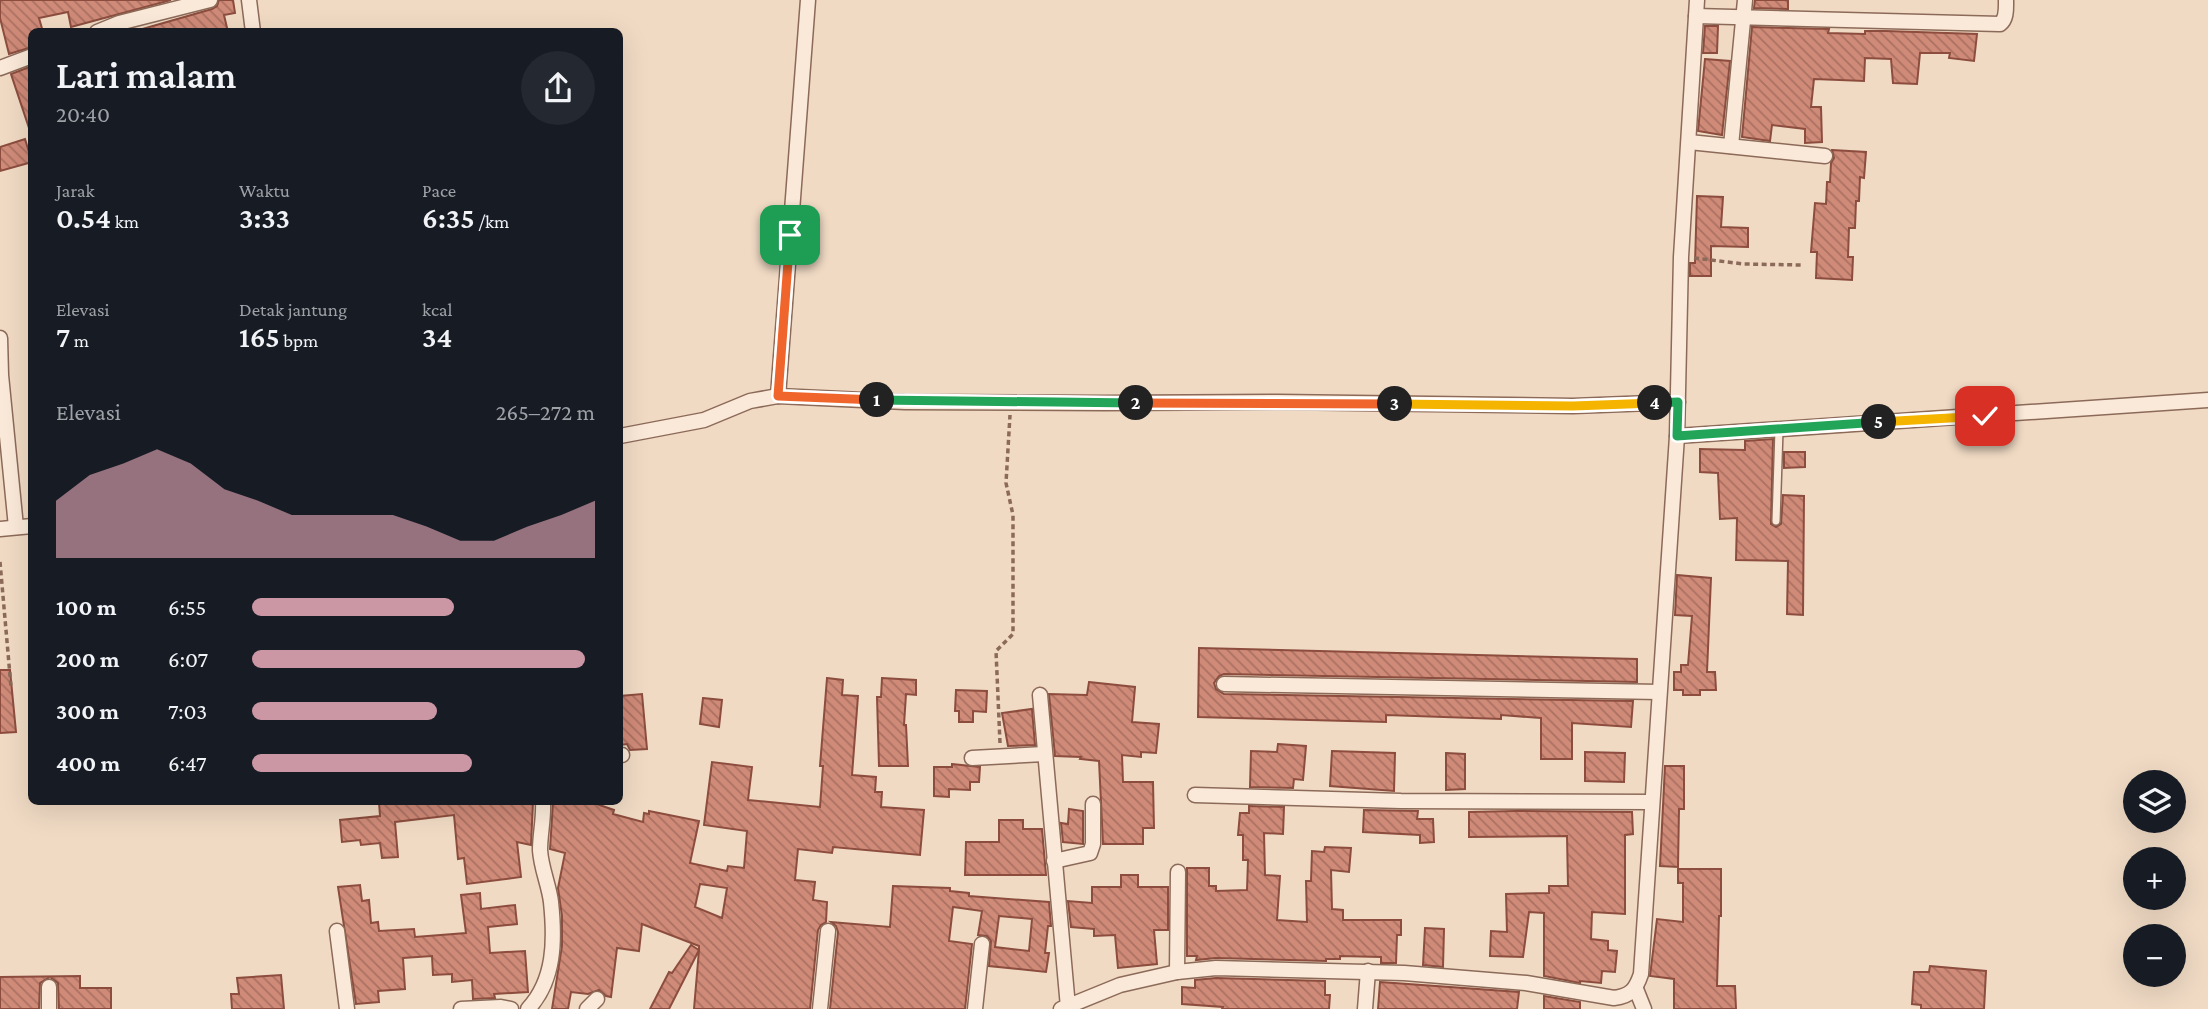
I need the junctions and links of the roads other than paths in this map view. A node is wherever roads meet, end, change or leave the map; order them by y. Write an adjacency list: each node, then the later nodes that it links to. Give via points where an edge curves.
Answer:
1 (209, 0): 9 (street)
2 (249, 0): 10 (street)
3 (808, 0): 18 (street)
4 (1697, 0): 7 (street)
5 (1745, 0): 8 (street)
6 (2006, 0): 8 (street, via 2000,24)
7 (1696, 16): 8 (street); 13 (street)
8 (1745, 18): 14 (street)
9 (107, 28)
10 (252, 28)
11 (28, 58): 12 (street)
12 (0, 68)
13 (1689, 142): 14 (street); 20 (street)
14 (1731, 146): 15 (street)
15 (1825, 156)
16 (0, 338): 17 (street)
17 (1, 374): 26 (street)
18 (778, 396): 20 (street, via 905,402 1573,406); 22 (street, via 750,401 704,420)
19 (2208, 400): 21 (street)
20 (1678, 402): 23 (street)
21 (1779, 430): 23 (street); 24 (lane)
22 (623, 435)
23 (1677, 436): 29 (street)
24 (1776, 521)
25 (28, 526): 26 (street)
26 (16, 527): 27 (street)
27 (0, 529)
28 (1224, 684): 29 (street)
29 (1659, 692): 34 (street)
30 (1040, 695): 31 (street)
31 (1044, 754): 32 (street); 37 (street)
32 (972, 758)
33 (1195, 795): 34 (street)
34 (1651, 802): 45 (street, via 1641,974)
35 (1093, 804): 37 (street, via 1090,853)
36 (543, 805): 51 (street, via 540,849 551,901 550,969 545,987)
37 (1055, 861): 46 (street)
38 (1178, 872): 43 (street)
39 (337, 931): 48 (street)
40 (828, 932): 52 (street)
41 (982, 944): 53 (street)
42 (1368, 971): 43 (street, via 1216,968); 45 (street, via 1526,982 1614,998); 54 (street)
43 (1177, 972): 46 (street, via 1120,985)
44 (49, 987): 47 (street)
45 (1636, 989): 55 (street)
46 (1065, 1008)
47 (49, 1009)
48 (348, 1009)
49 (461, 1009): 50 (street)
50 (511, 1009)
51 (528, 1009)
52 (820, 1009)
53 (975, 1009)
54 (1365, 1009)
55 (1644, 1009)

